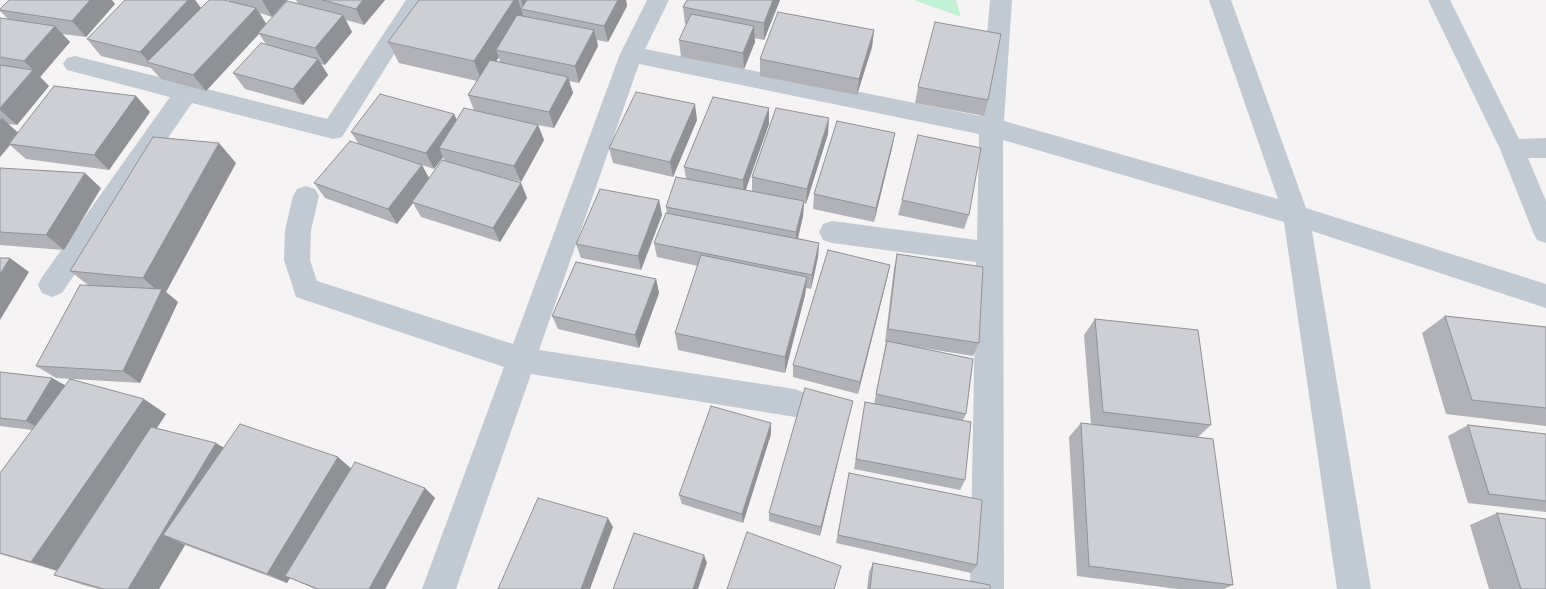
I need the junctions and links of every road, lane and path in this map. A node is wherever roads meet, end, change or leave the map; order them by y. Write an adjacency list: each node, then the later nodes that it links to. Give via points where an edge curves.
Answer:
1 (417, 0): 8 (street, via 333,130)
2 (658, 0): 6 (street)
3 (1001, 0): 9 (street)
4 (1220, 0): 13 (street)
5 (1439, 0): 11 (street)
6 (631, 54): 9 (street); 19 (street)
7 (75, 64): 8 (street)
8 (186, 93): 17 (street)
9 (991, 127): 13 (street); 16 (street)
10 (1546, 148): 11 (street)
11 (1512, 149): 15 (street)
12 (306, 196): 19 (street, via 298,230 297,260 306,289)
13 (1296, 215): 18 (street); 23 (street)
14 (832, 232): 16 (street)
15 (1546, 232)
16 (990, 253): 22 (street)
17 (52, 285)
18 (1546, 296)
19 (521, 360): 20 (street); 21 (street)
20 (795, 403)
21 (439, 589)
22 (987, 589)
23 (1354, 589)

